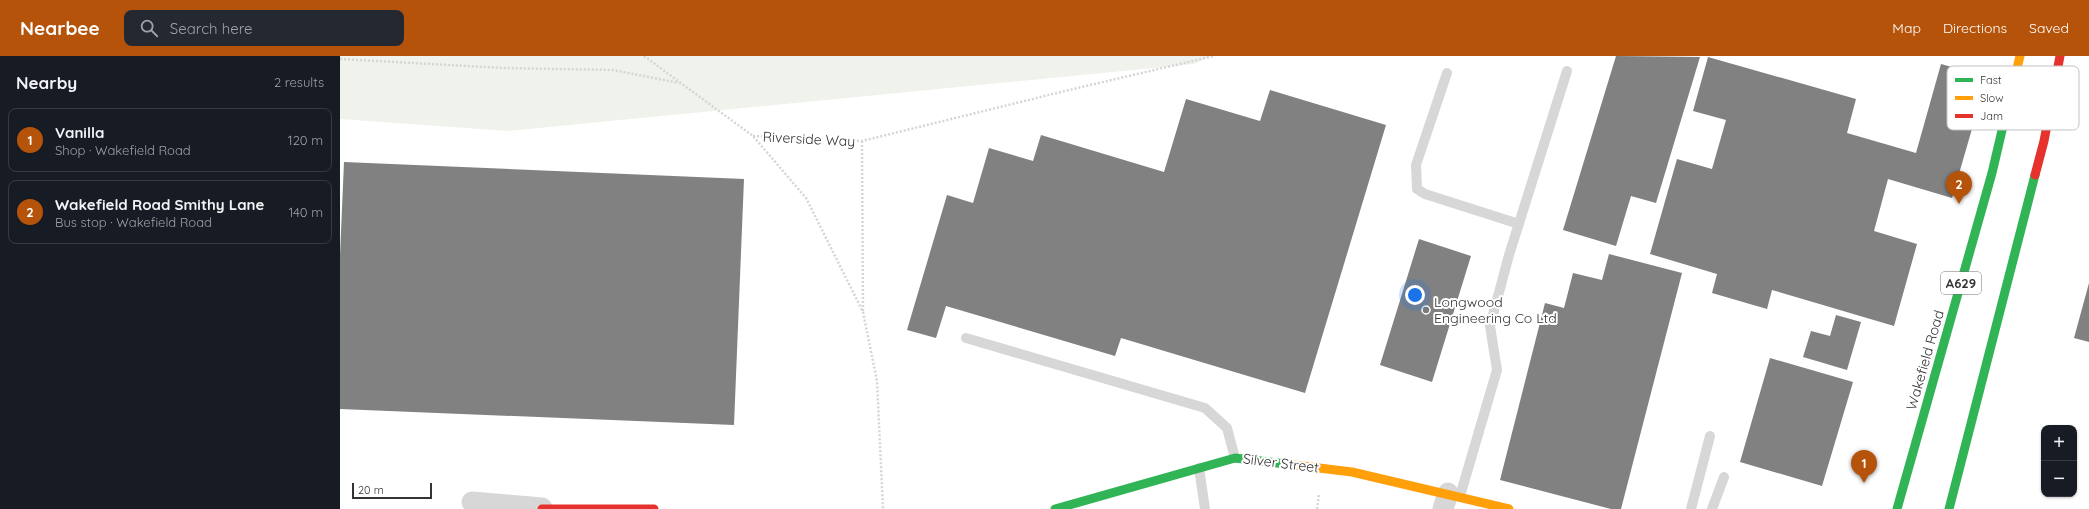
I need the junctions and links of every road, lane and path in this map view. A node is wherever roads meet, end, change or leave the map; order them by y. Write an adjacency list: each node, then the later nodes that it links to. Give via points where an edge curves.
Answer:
1 (644, 56): 10 (path)
2 (1214, 56): 14 (path, Riverside Way)
3 (2020, 56): 6 (main road, Wakefield Road / A629)
4 (2060, 56): 7 (main road)
5 (340, 58): 10 (path, Riverside Way, via 502,68 613,70)
6 (2018, 66)
7 (2058, 66)
8 (1567, 71): 15 (lane)
9 (1447, 73): 15 (lane, via 1416,164 1417,189 1425,194)
10 (681, 83): 13 (path, Riverside Way)
11 (2002, 130): 32 (main road, Wakefield Road / A629)
12 (2046, 130): 33 (main road)
13 (752, 136): 14 (path, Riverside Way); 16 (path, via 806,198)
14 (862, 141): 16 (path)
15 (1519, 224): 22 (lane, via 1490,326 1497,370)
16 (863, 312): 26 (path, via 877,381)
17 (966, 338): 19 (lane, via 1205,408 1227,428)
18 (1710, 436): 30 (lane)
19 (1235, 458): 20 (main road, Silver Street); 22 (main road, Silver Street, via 1352,472)
20 (1199, 468): 27 (main road, Silver Street); 28 (lane)
21 (1724, 477): 31 (lane)
22 (1450, 500): 29 (main road, Silver Street)
23 (472, 502): 24 (street)
24 (542, 509): 25 (main road)
25 (654, 509)
26 (883, 509)
27 (1055, 509)
28 (1205, 509)
29 (1509, 509)
30 (1691, 509)
31 (1712, 509)
32 (1897, 509)
33 (1949, 509)

